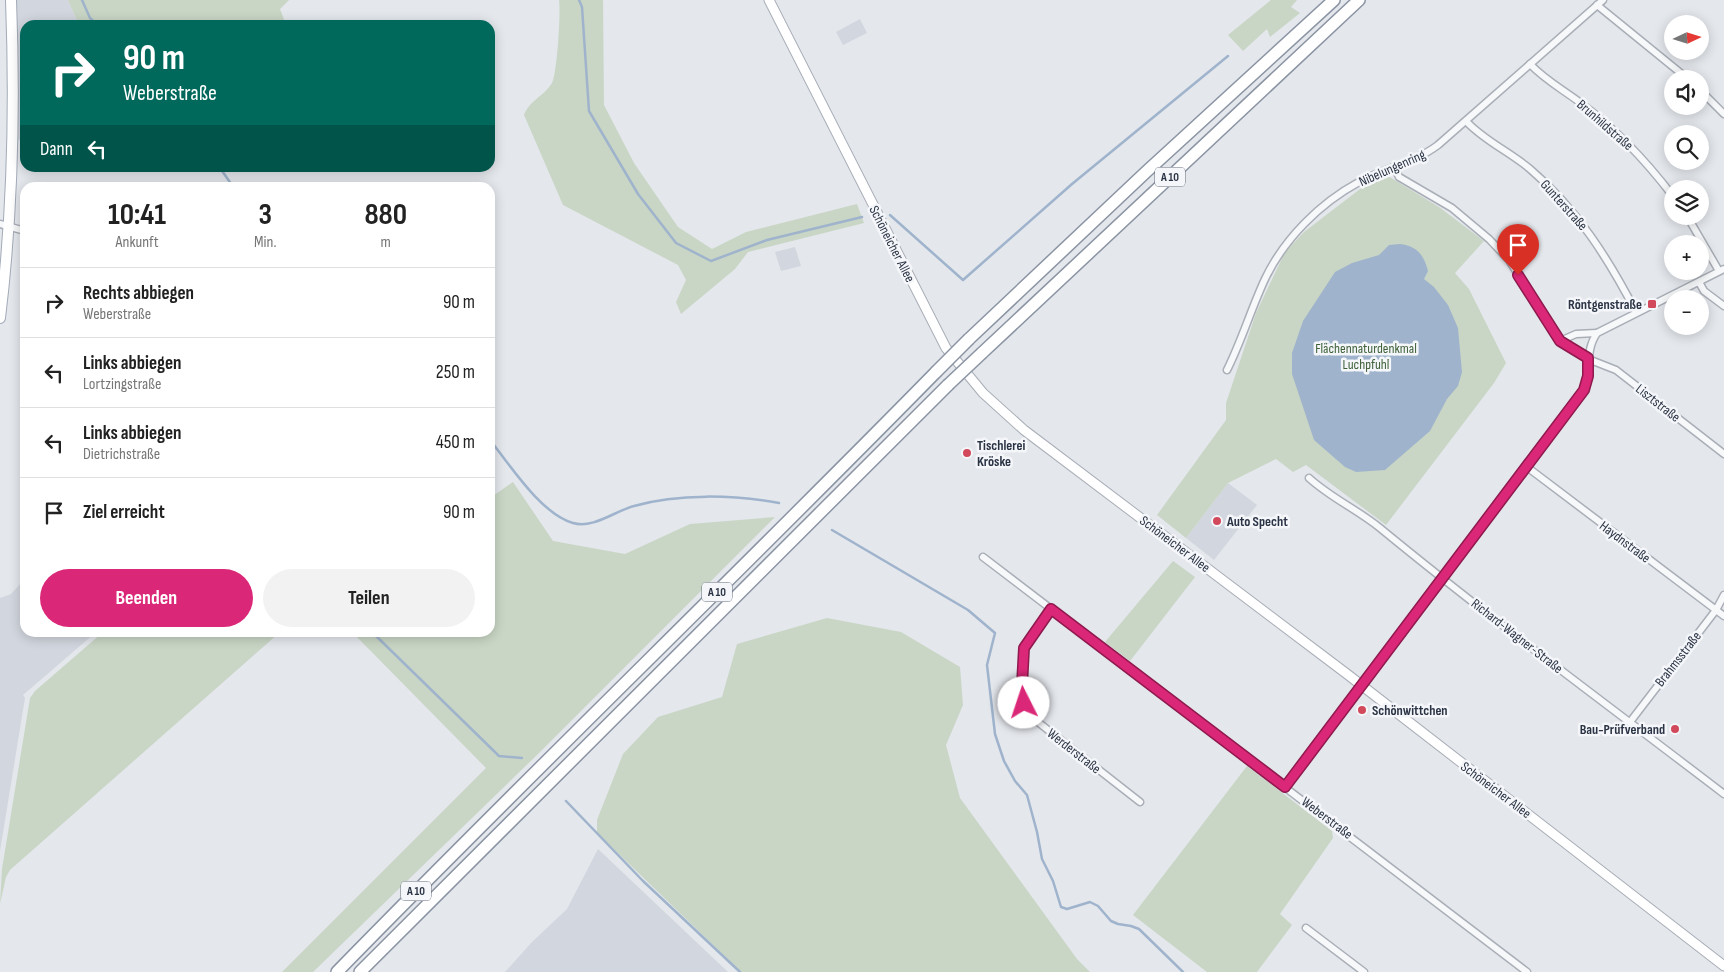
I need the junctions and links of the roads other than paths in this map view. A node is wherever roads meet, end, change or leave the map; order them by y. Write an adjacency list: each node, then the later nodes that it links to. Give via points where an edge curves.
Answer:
1 (11, 0): 13 (main road, via 13,126)
2 (770, 0): 34 (street, Schöneicher Allee, via 941,339 969,378 1024,430)
3 (1334, 0): 41 (highway, A 10, bridge, via 969,339)
4 (1359, 0): 42 (highway, A 10, bridge, via 948,385)
5 (1600, 2): 6 (street, Nibelungenring); 7 (street)
6 (1530, 64): 10 (street, Nibelungenring); 12 (street, Brunhildstraße, via 1550,83 1582,103 1608,125)
7 (1678, 70)
8 (1709, 99): 9 (street)
9 (1724, 114)
10 (1466, 121): 11 (street, Nibelungenring, via 1431,150); 19 (street, Gunterstraße, via 1529,168 1571,208 1604,254)
11 (1395, 168): 22 (street, via 1399,177 1452,208 1495,245); 24 (street, Nibelungenring, via 1359,182 1338,196 1289,240 1266,276)
12 (1664, 185)
13 (4, 225): 15 (street); 20 (main road)
14 (1694, 225): 16 (street)
15 (20, 230)
16 (1722, 270): 17 (street)
17 (1699, 282): 18 (street, via 1704,291); 19 (street)
18 (1724, 306)
19 (1636, 312): 21 (street)
20 (0, 318)
21 (1597, 333): 22 (street, via 1576,334); 23 (street, via 1591,342)
22 (1560, 341): 23 (street, Lisztstraße)
23 (1588, 358): 25 (street, Lisztstraße, via 1616,370); 26 (street, via 1584,390)
24 (1227, 370)
25 (1724, 454)
26 (1527, 467): 29 (street); 32 (street, Haydnstraße)
27 (1309, 478): 29 (street, Richard-Wagner-Straße, via 1371,521)
28 (983, 556): 31 (street, Weberstraße)
29 (1443, 578): 34 (street); 35 (street, Richard-Wagner-Straße)
30 (1724, 596): 32 (street, Brahmsstraße)
31 (1051, 609): 36 (street, Weberstraße); 38 (street, Werderstraße, via 1024,648 1022,693 1028,712)
32 (1716, 610): 33 (street, Haydnstraße); 35 (street, Brahmsstraße)
33 (1724, 616)
34 (1362, 686): 36 (street); 40 (street, Schöneicher Allee)
35 (1630, 722): 37 (street, Richard-Wagner-Straße)
36 (1285, 787): 44 (street, Weberstraße)
37 (1724, 794)
38 (1140, 802)
39 (1306, 928): 43 (street)
40 (1724, 966)
41 (337, 972)
42 (360, 972)
43 (1364, 972)
44 (1527, 972)

